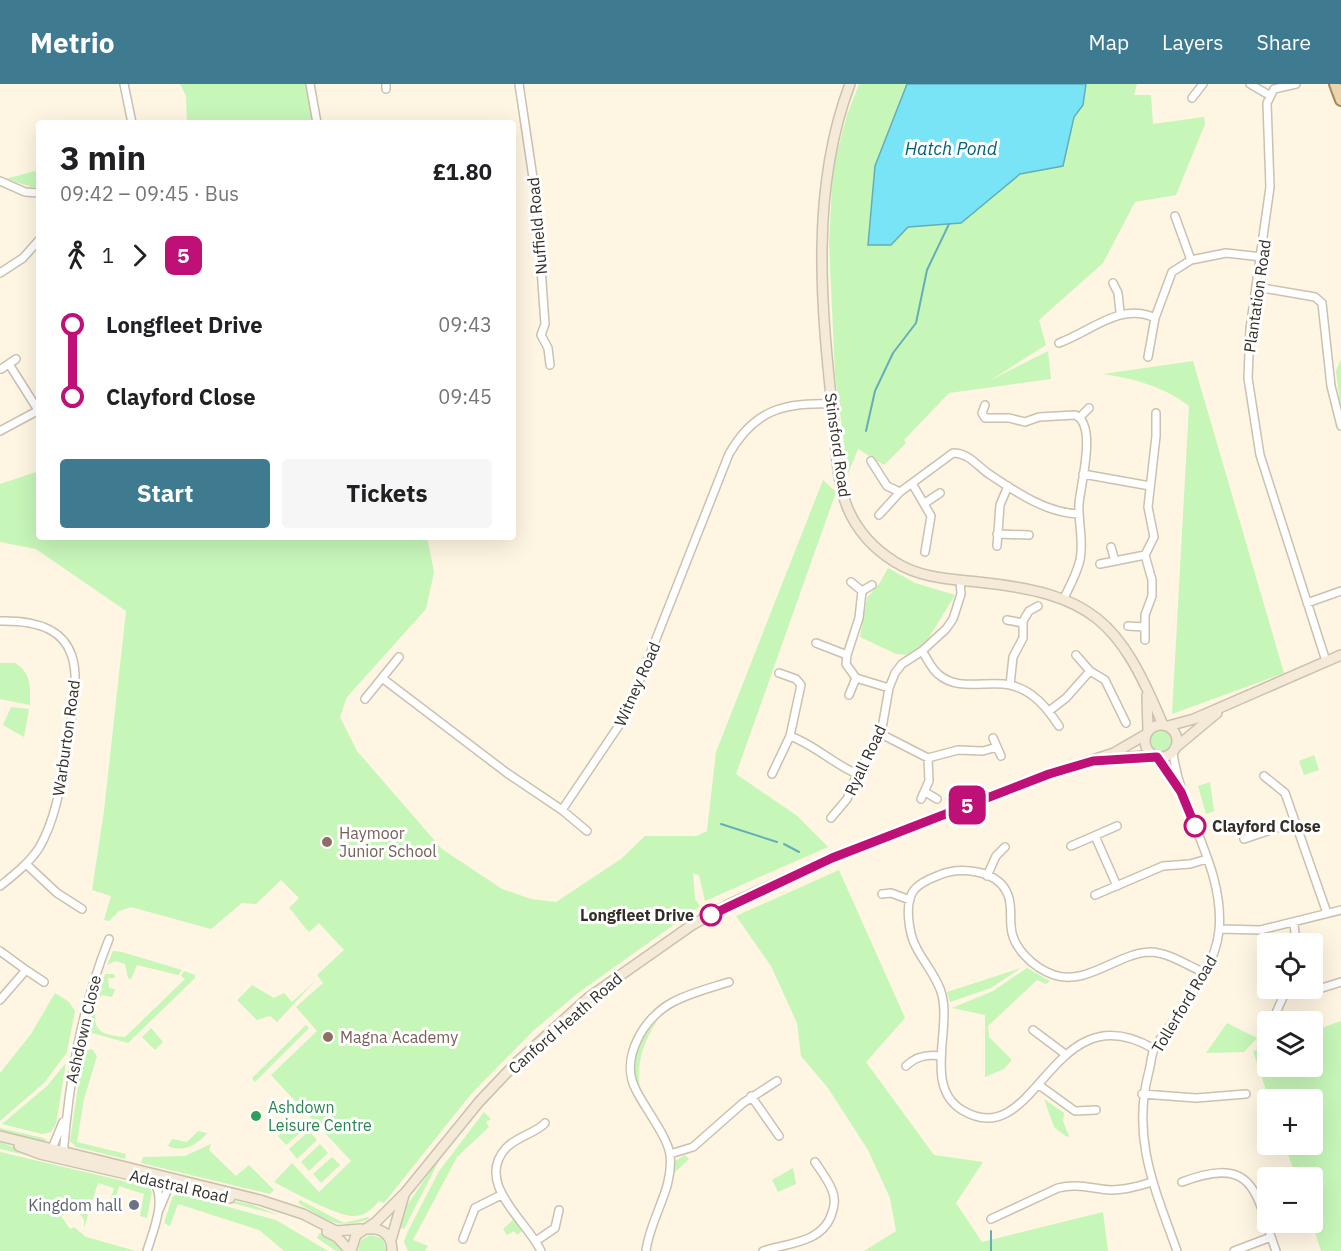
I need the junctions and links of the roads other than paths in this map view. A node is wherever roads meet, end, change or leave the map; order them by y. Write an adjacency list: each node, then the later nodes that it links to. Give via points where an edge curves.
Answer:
1 (124, 84): 12 (street)
2 (310, 84): 13 (street)
3 (519, 84): 29 (street, Nuffield Road, via 536,198 545,324 541,335)
4 (850, 84): 33 (street, Stinsford Road, via 832,147 822,226)
5 (1203, 84): 10 (street)
6 (1250, 84): 9 (street)
7 (1296, 84): 9 (street, via 1274,89)
8 (1335, 84): 11 (main road)
9 (1269, 95): 18 (street, Plantation Road, via 1266,122 1270,187)
10 (1192, 98)
11 (1341, 100)
12 (131, 120)
13 (316, 120)
14 (0, 181): 15 (street)
15 (36, 193)
16 (1175, 216): 19 (street)
17 (36, 243): 20 (street, via 23,258)
18 (1262, 257): 19 (street, via 1226,253); 22 (street, Plantation Road)
19 (1191, 260): 24 (street, via 1172,272)
20 (0, 273)
21 (1113, 283): 23 (street)
22 (1257, 287): 31 (street, via 1319,299); 66 (street, Plantation Road, via 1248,355 1254,431)
23 (1120, 312): 24 (street); 25 (street, via 1082,335)
24 (1155, 318): 26 (street)
25 (1059, 343)
26 (1148, 357)
27 (16, 359): 28 (street)
28 (9, 364): 30 (street); 34 (street)
29 (550, 365)
30 (1, 369)
31 (1331, 386): 32 (street); 40 (street)
32 (1341, 386)
33 (832, 404): 60 (street, Stinsford Road, via 844,498 867,540 915,572); 112 (street, Witney Road, via 798,404 773,410 737,440 626,715)
34 (36, 405)
35 (984, 405): 39 (street, via 982,413 992,419 1025,422 1056,416)
36 (1089, 408): 39 (street)
37 (36, 412): 41 (street)
38 (1156, 413): 46 (street)
39 (1080, 417): 43 (street, via 1087,442)
40 (1341, 426)
41 (0, 432)
42 (871, 461): 47 (street, via 887,486)
43 (1083, 474): 46 (street); 50 (street)
44 (913, 485): 45 (street, via 947,456 960,453); 47 (street); 49 (street)
45 (1008, 486): 50 (street, via 1047,509); 52 (street, via 1000,505)
46 (1150, 486): 57 (street, via 1148,507 1154,537)
47 (900, 492): 51 (street)
48 (940, 493): 49 (street)
49 (925, 503): 56 (street, via 931,516)
50 (1079, 514): 65 (street, via 1080,562)
51 (879, 515)
52 (997, 534): 53 (street); 54 (street)
53 (1029, 536)
54 (997, 546)
55 (1111, 547): 58 (street)
56 (925, 552)
57 (1146, 555): 58 (street); 72 (street, via 1152,596)
58 (1115, 561): 59 (street)
59 (1100, 564)
60 (960, 580): 65 (street, Stinsford Road, via 1031,588); 75 (street, Ryall Road, via 961,594 953,619)
61 (851, 582): 63 (street)
62 (872, 585): 63 (street)
63 (862, 591): 76 (street, via 859,618)
64 (1341, 591): 66 (street)
65 (1064, 598): 87 (street, Stinsford Road, via 1090,613 1118,639)
66 (1307, 603): 80 (street, Plantation Road)
67 (1038, 606): 70 (street, via 1029,611)
68 (1007, 620): 70 (street)
69 (0, 621): 122 (street, Warburton Road, via 28,621 53,631 68,649 77,678 58,799 46,833)
70 (1023, 623): 85 (street, via 1023,638 1013,657)
71 (1128, 626): 72 (street)
72 (1144, 627): 73 (street)
73 (1145, 640)
74 (816, 643): 76 (street)
75 (922, 651): 85 (street, via 937,674 947,680); 86 (street, Ryall Road, via 902,664)
76 (847, 655): 84 (street, via 846,664)
77 (1076, 655): 81 (street)
78 (1341, 656): 80 (street)
79 (399, 657): 83 (street)
80 (1326, 661): 90 (street)
81 (1090, 671): 91 (street); 92 (street, via 1105,680)
82 (779, 673): 97 (street, via 801,685)
83 (382, 678): 89 (street); 112 (street)
84 (856, 678): 86 (street); 88 (street)
85 (1010, 685): 91 (street, via 1038,699)
86 (889, 688): 96 (street, Ryall Road)
87 (1147, 690): 94 (street, Stinsford Road); 95 (street, Stinsford Road)
88 (849, 695)
89 (365, 699)
90 (1233, 701): 94 (street, via 1194,719); 100 (street)
91 (1049, 711): 93 (street)
92 (1126, 723)
93 (1059, 726)
94 (1166, 726): 95 (street, via 1155,726); 100 (street, via 1175,734)
95 (1147, 733): 102 (street, via 1146,749); 104 (street, Canford Heath Road, via 1121,750)
96 (881, 734): 103 (street); 106 (street, Ryall Road)
97 (790, 736): 105 (street); 106 (street, via 810,744 835,765)
98 (993, 738): 99 (street)
99 (997, 747): 101 (street); 103 (street, via 958,750)
100 (1174, 750): 102 (street, via 1166,757); 109 (street, Tollerford Road)
101 (1001, 756)
102 (1155, 756): 104 (street, Canford Heath Road); 109 (street, Tollerford Road)
103 (928, 758): 108 (street, via 929,781)
104 (1093, 761): 169 (street, Canford Heath Road, via 1049,774 832,858 692,925 638,961 555,1027 479,1102)
105 (772, 774)
106 (857, 774): 113 (street, Ryall Road, via 847,799)
107 (1264, 776): 114 (street, via 1285,793)
108 (925, 792): 110 (street); 111 (street)
109 (1181, 792): 121 (street, Tollerford Road)
110 (921, 799)
111 (937, 800)
112 (562, 810): 116 (street)
113 (831, 818)
114 (1294, 822): 118 (street); 133 (street)
115 (1117, 826): 117 (street)
116 (587, 831)
117 (1095, 836): 119 (street); 125 (street)
118 (1244, 839)
119 (1071, 846)
120 (1005, 847): 123 (street)
121 (1207, 859): 125 (street, via 1163,866); 135 (street, Tollerford Road, via 1217,893)
122 (26, 864): 124 (street, Warburton Road); 129 (street)
123 (987, 876): 128 (street, via 973,870 940,874 913,891); 140 (street, via 1007,892 1011,929 1020,951 1056,976 1084,974 1150,952)
124 (0, 886)
125 (1117, 886): 127 (street)
126 (882, 894): 128 (street)
127 (1095, 896)
128 (910, 900): 149 (street, via 915,945 945,1006)
129 (72, 903): 130 (street); 131 (street)
130 (82, 909)
131 (67, 910)
132 (1341, 910): 133 (street)
133 (1327, 913): 134 (street)
134 (1294, 923): 135 (street, via 1246,931); 136 (street)
135 (1219, 929): 140 (street, Tollerford Road, via 1216,951)
136 (1295, 933)
137 (109, 939): 157 (street, Ashdown Close, via 84,1010)
138 (0, 951): 139 (street)
139 (26, 970): 141 (street); 145 (street)
140 (1205, 973): 147 (street, Tollerford Road)
141 (44, 982)
142 (729, 982): 162 (street, via 666,1006 641,1033 631,1055 634,1087)
143 (1341, 982): 144 (street)
144 (1323, 988)
145 (0, 1000)
146 (1033, 1030): 148 (street)
147 (1154, 1049): 148 (street, via 1118,1034 1085,1041); 153 (street, Tollerford Road)
148 (1065, 1054): 152 (street)
149 (941, 1056): 150 (street, via 929,1054 912,1059); 152 (street, via 941,1081 946,1094 954,1104 972,1114 995,1116 1006,1112)
150 (906, 1066)
151 (777, 1081): 155 (street)
152 (1039, 1085): 156 (street, via 1075,1111)
153 (1142, 1094): 154 (street, via 1196,1098); 166 (street, Tollerford Road, via 1143,1143)
154 (1246, 1094)
155 (751, 1096): 159 (street); 162 (street, via 693,1147)
156 (1096, 1110)
157 (64, 1120): 161 (street); 163 (street)
158 (545, 1123): 171 (street, via 504,1149 496,1171)
159 (779, 1136)
160 (0, 1137): 161 (street, Adastral Road)
161 (51, 1153): 163 (street, Adastral Road)
162 (670, 1154): 185 (street, via 667,1189 652,1222)
163 (63, 1156): 165 (street, Adastral Road); 168 (street, Adastral Road, via 111,1163)
164 (815, 1162): 186 (street, via 833,1191 835,1204 824,1228 814,1236)
165 (152, 1180): 168 (street, Adastral Road); 170 (street)
166 (1152, 1182): 174 (street, via 1103,1190 1070,1185); 187 (street, Tollerford Road)
167 (1182, 1182): 178 (street, via 1233,1173 1242,1177 1256,1193)
168 (170, 1184): 170 (street); 173 (street); 176 (street, via 289,1208); 183 (street, Adastral Road, via 286,1213 337,1237)
169 (405, 1193): 175 (street, Canford Heath Road); 181 (street, Canford Heath Road)
170 (158, 1194): 173 (street)
171 (501, 1195): 179 (street, via 475,1208); 180 (street)
172 (559, 1210): 180 (street, via 555,1228)
173 (158, 1212): 182 (street)
174 (991, 1219)
175 (367, 1228): 176 (street); 177 (street, Canford Heath Road); 181 (street, via 378,1229)
176 (336, 1231): 177 (street)
177 (356, 1236): 183 (street)
178 (1271, 1237): 188 (street); 189 (street)
179 (463, 1239)
180 (536, 1241): 184 (street)
181 (393, 1247)
182 (147, 1251)
183 (351, 1251)
184 (541, 1251)
185 (646, 1251)
186 (763, 1251)
187 (1177, 1251)
188 (1234, 1251)
189 (1276, 1251)

